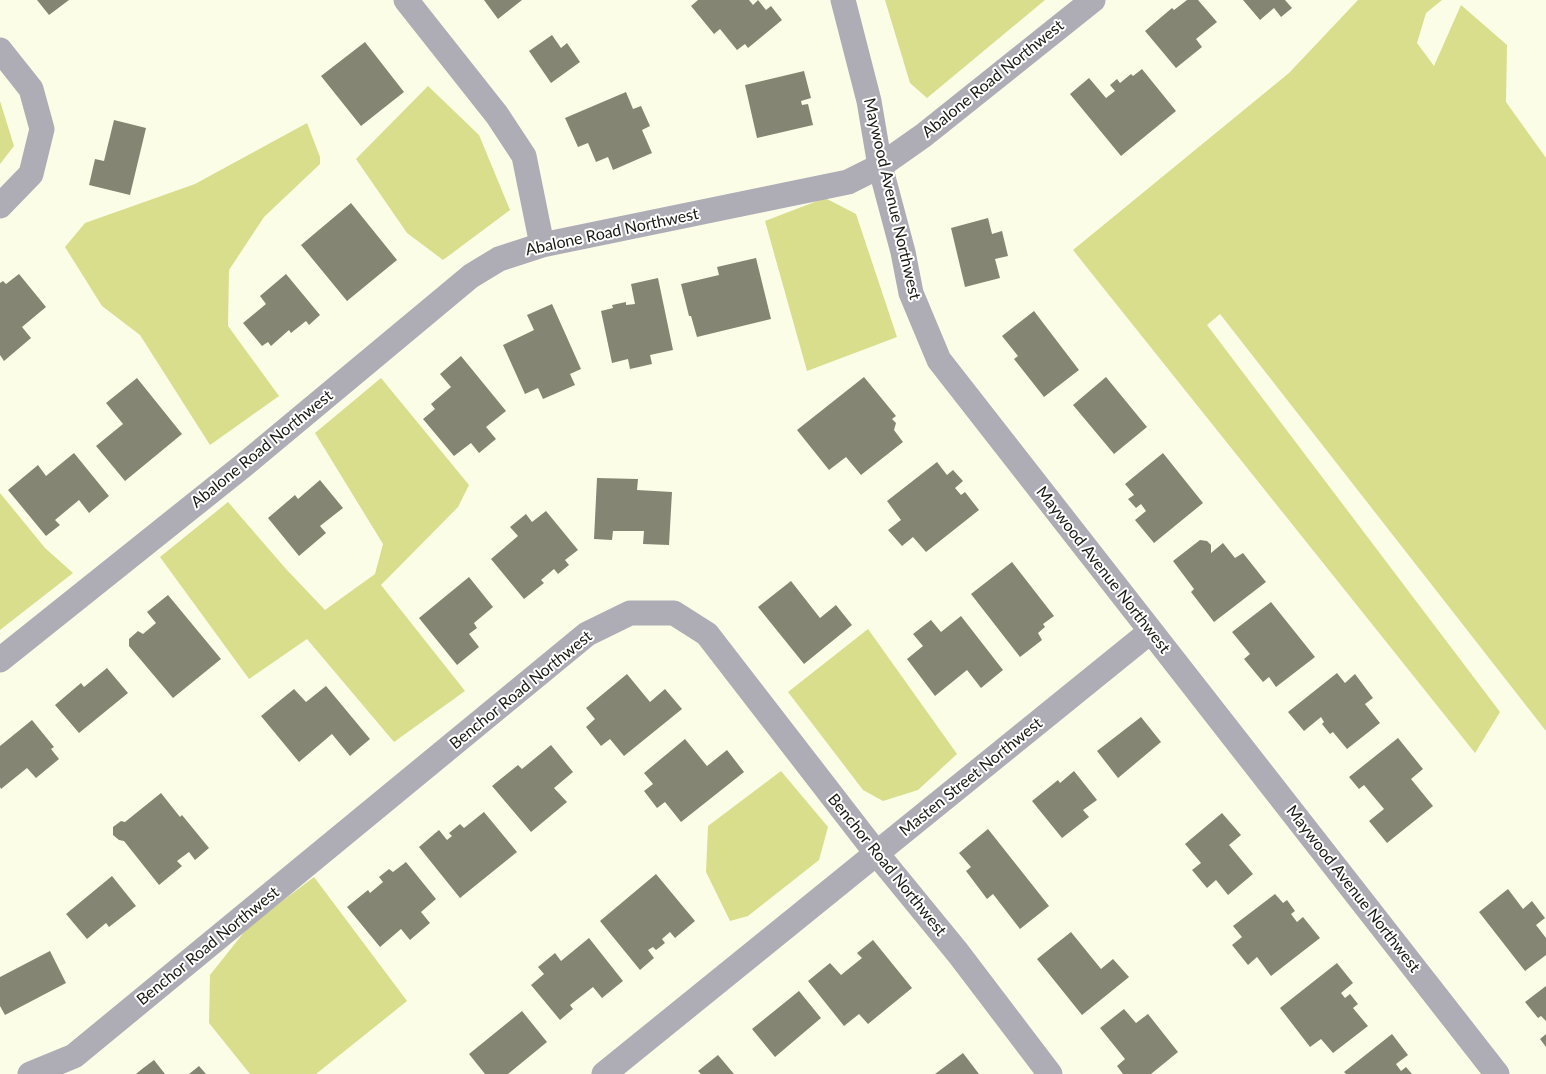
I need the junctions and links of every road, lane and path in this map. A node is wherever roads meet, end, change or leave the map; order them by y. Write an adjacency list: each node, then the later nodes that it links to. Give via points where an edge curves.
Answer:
1 (406, 0): 7 (street, via 496,114 524,156)
2 (843, 0): 5 (street, Maywood Avenue Northwest, via 869,102)
3 (1093, 0): 5 (street, Abalone Road Northwest, via 924,135)
4 (0, 50): 6 (street, via 31,89 42,129 31,174)
5 (880, 166): 7 (street, Abalone Road Northwest, via 848,182); 8 (street, Maywood Avenue Northwest, via 910,292 939,360)
6 (0, 206)
7 (542, 245): 9 (street, Abalone Road Northwest, via 499,259 471,276 244,465)
8 (1151, 631): 10 (street, Masten Street Northwest); 14 (street, Maywood Avenue Northwest)
9 (0, 660)
10 (877, 854): 11 (street, Benchor Road Northwest, via 707,634 674,613 630,613 587,634 74,1056); 12 (street, Masten Street Northwest); 13 (street, Benchor Road Northwest)
11 (30, 1074)
12 (604, 1074)
13 (1050, 1074)
14 (1497, 1074)

